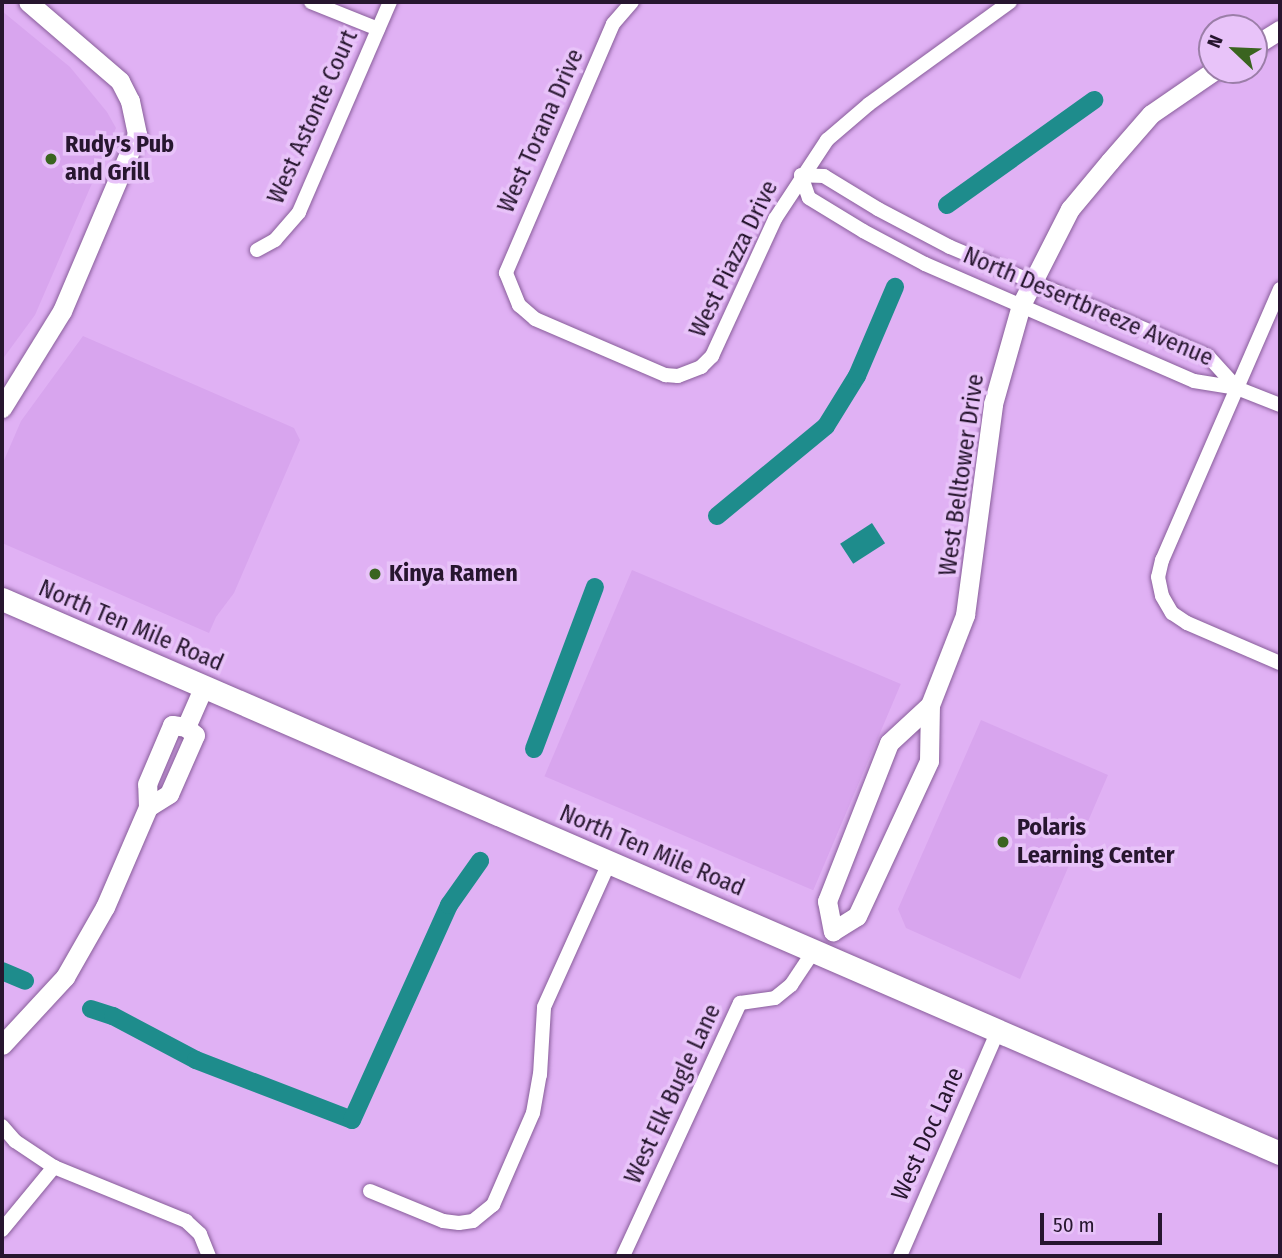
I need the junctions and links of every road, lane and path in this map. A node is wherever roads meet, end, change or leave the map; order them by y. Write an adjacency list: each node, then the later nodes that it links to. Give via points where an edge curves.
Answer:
1 (28, 2): 16 (street, via 120,81 137,134 62,311)
2 (312, 2): 6 (street)
3 (390, 2): 6 (street, West Astonte Court)
4 (632, 2): 13 (street, West Torana Drive, via 613,24 506,273 519,304 535,319 665,375)
5 (1010, 2): 8 (street, West Piazza Drive, via 845,123)
6 (378, 29): 9 (street, West Astonte Court, via 299,212 275,240)
7 (1198, 82): 10 (street, West Belltower Drive, via 1151,114 1110,161 1070,209)
8 (801, 175): 10 (street, North Desertbreeze Avenue, via 824,176 950,247); 12 (street, North Desertbreeze Avenue, via 809,198 863,231 925,264); 13 (street, West Piazza Drive, via 775,219 712,356)
9 (257, 250)
10 (1031, 282): 12 (street, West Belltower Drive); 14 (street, North Desertbreeze Avenue, via 1208,356)
11 (1280, 289): 14 (street)
12 (1021, 305): 14 (street, North Desertbreeze Avenue, via 1194,381); 20 (street, West Belltower Drive, via 993,404 967,605)
13 (688, 373)
14 (1237, 388): 15 (street); 18 (street, via 1157,577 1172,612 1187,623)
15 (1280, 405)
16 (2, 408)
17 (2, 599): 19 (main road, North Ten Mile Road)
18 (1280, 663)
19 (204, 686): 21 (main road, North Ten Mile Road); 25 (street, via 186,727 172,725 147,784 148,807 106,907 65,976)
20 (930, 705): 22 (street, West Belltower Drive, via 889,743 827,901); 22 (street, West Belltower Drive, via 929,761 857,916)
21 (610, 861): 23 (main road, North Ten Mile Road); 29 (street, via 544,1007 540,1075 527,1130 492,1205 473,1221 443,1221)
22 (832, 931): 23 (street, West Belltower Drive)
23 (819, 951): 24 (main road, North Ten Mile Road); 32 (street, West Elk Bugle Lane, via 775,998 740,1003)
24 (998, 1031): 27 (main road, North Ten Mile Road); 33 (street, West Doc Lane)
25 (2, 1045)
26 (2, 1126): 28 (street, via 15,1141)
27 (1280, 1153)
28 (54, 1167): 30 (street); 31 (street, via 186,1221 200,1234)
29 (370, 1191)
30 (2, 1230)
31 (209, 1254)
32 (623, 1256)
33 (900, 1256)

